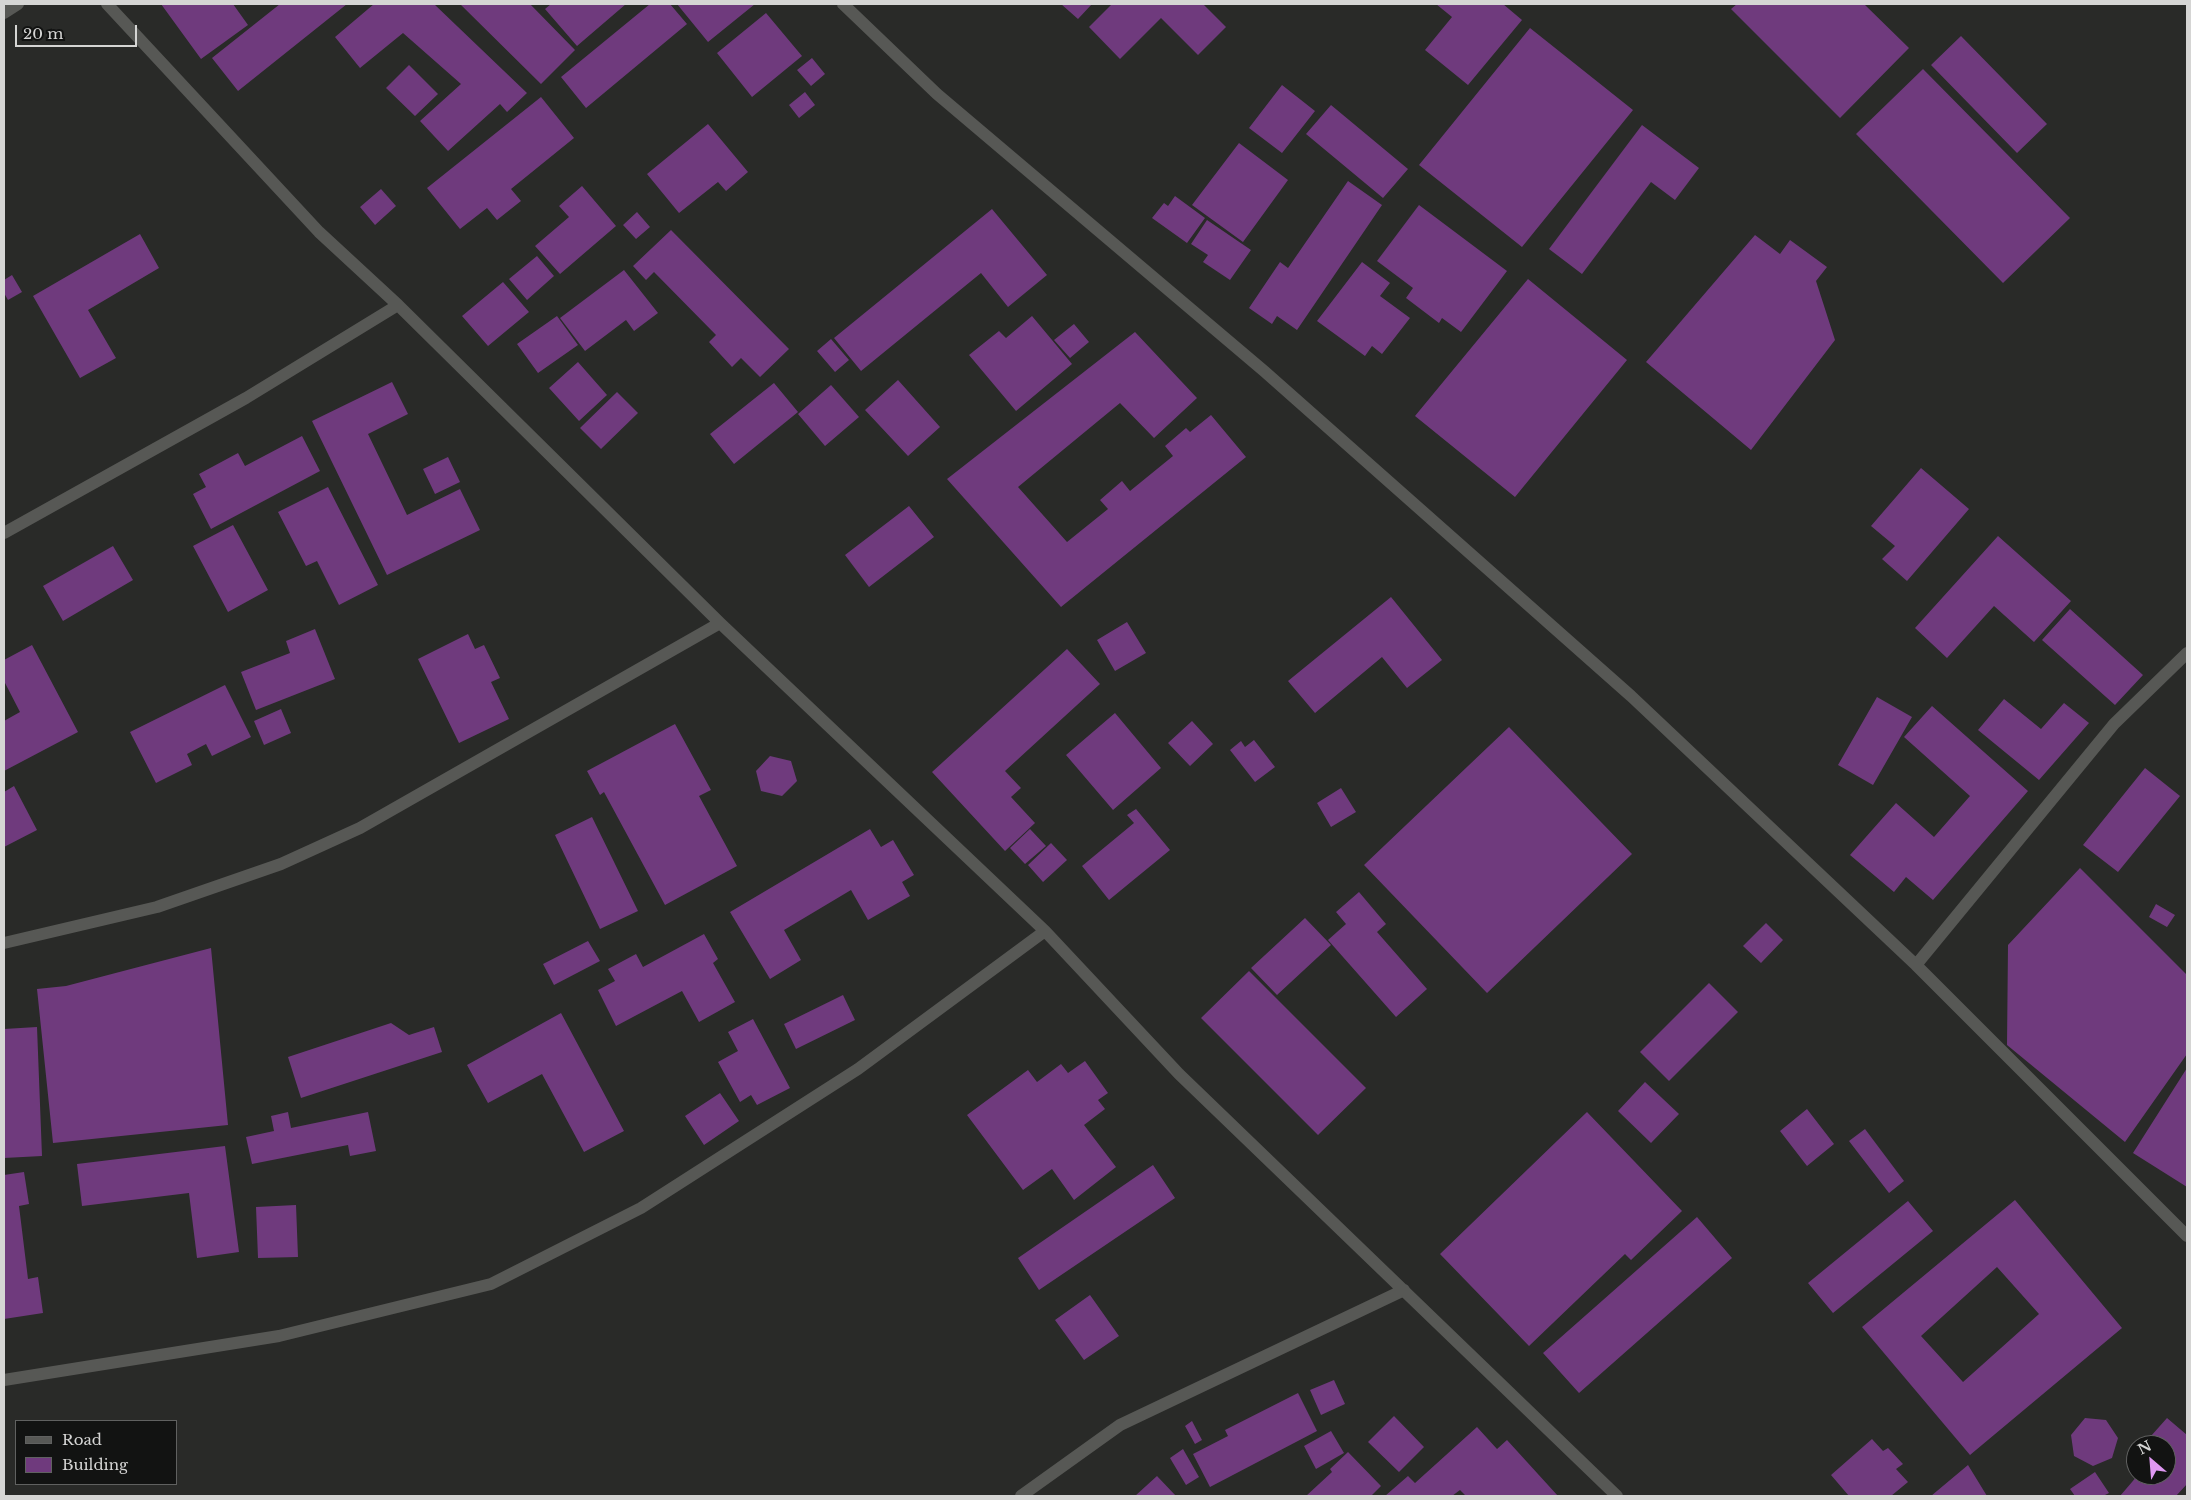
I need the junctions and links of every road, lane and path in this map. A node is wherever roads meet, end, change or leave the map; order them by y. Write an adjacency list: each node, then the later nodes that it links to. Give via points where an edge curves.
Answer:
1 (18, 4): 4 (street)
2 (107, 4): 5 (street, via 319,232)
3 (843, 4): 11 (street, via 938,94 1264,371 1624,689)
4 (4, 13)
5 (398, 305): 6 (street, via 246,398); 7 (street)
6 (4, 533)
7 (720, 623): 9 (street); 10 (street, via 360,828 299,856 156,907)
8 (2187, 653): 11 (street, via 2114,724)
9 (1045, 932): 13 (street, via 1179,1074); 14 (street, via 858,1069 649,1203 491,1284 279,1336)
10 (4, 943)
11 (1916, 965): 12 (street)
12 (2187, 1236)
13 (1404, 1290): 15 (street, via 1120,1425); 16 (street)
14 (4, 1380)
15 (1021, 1496)
16 (1617, 1496)

